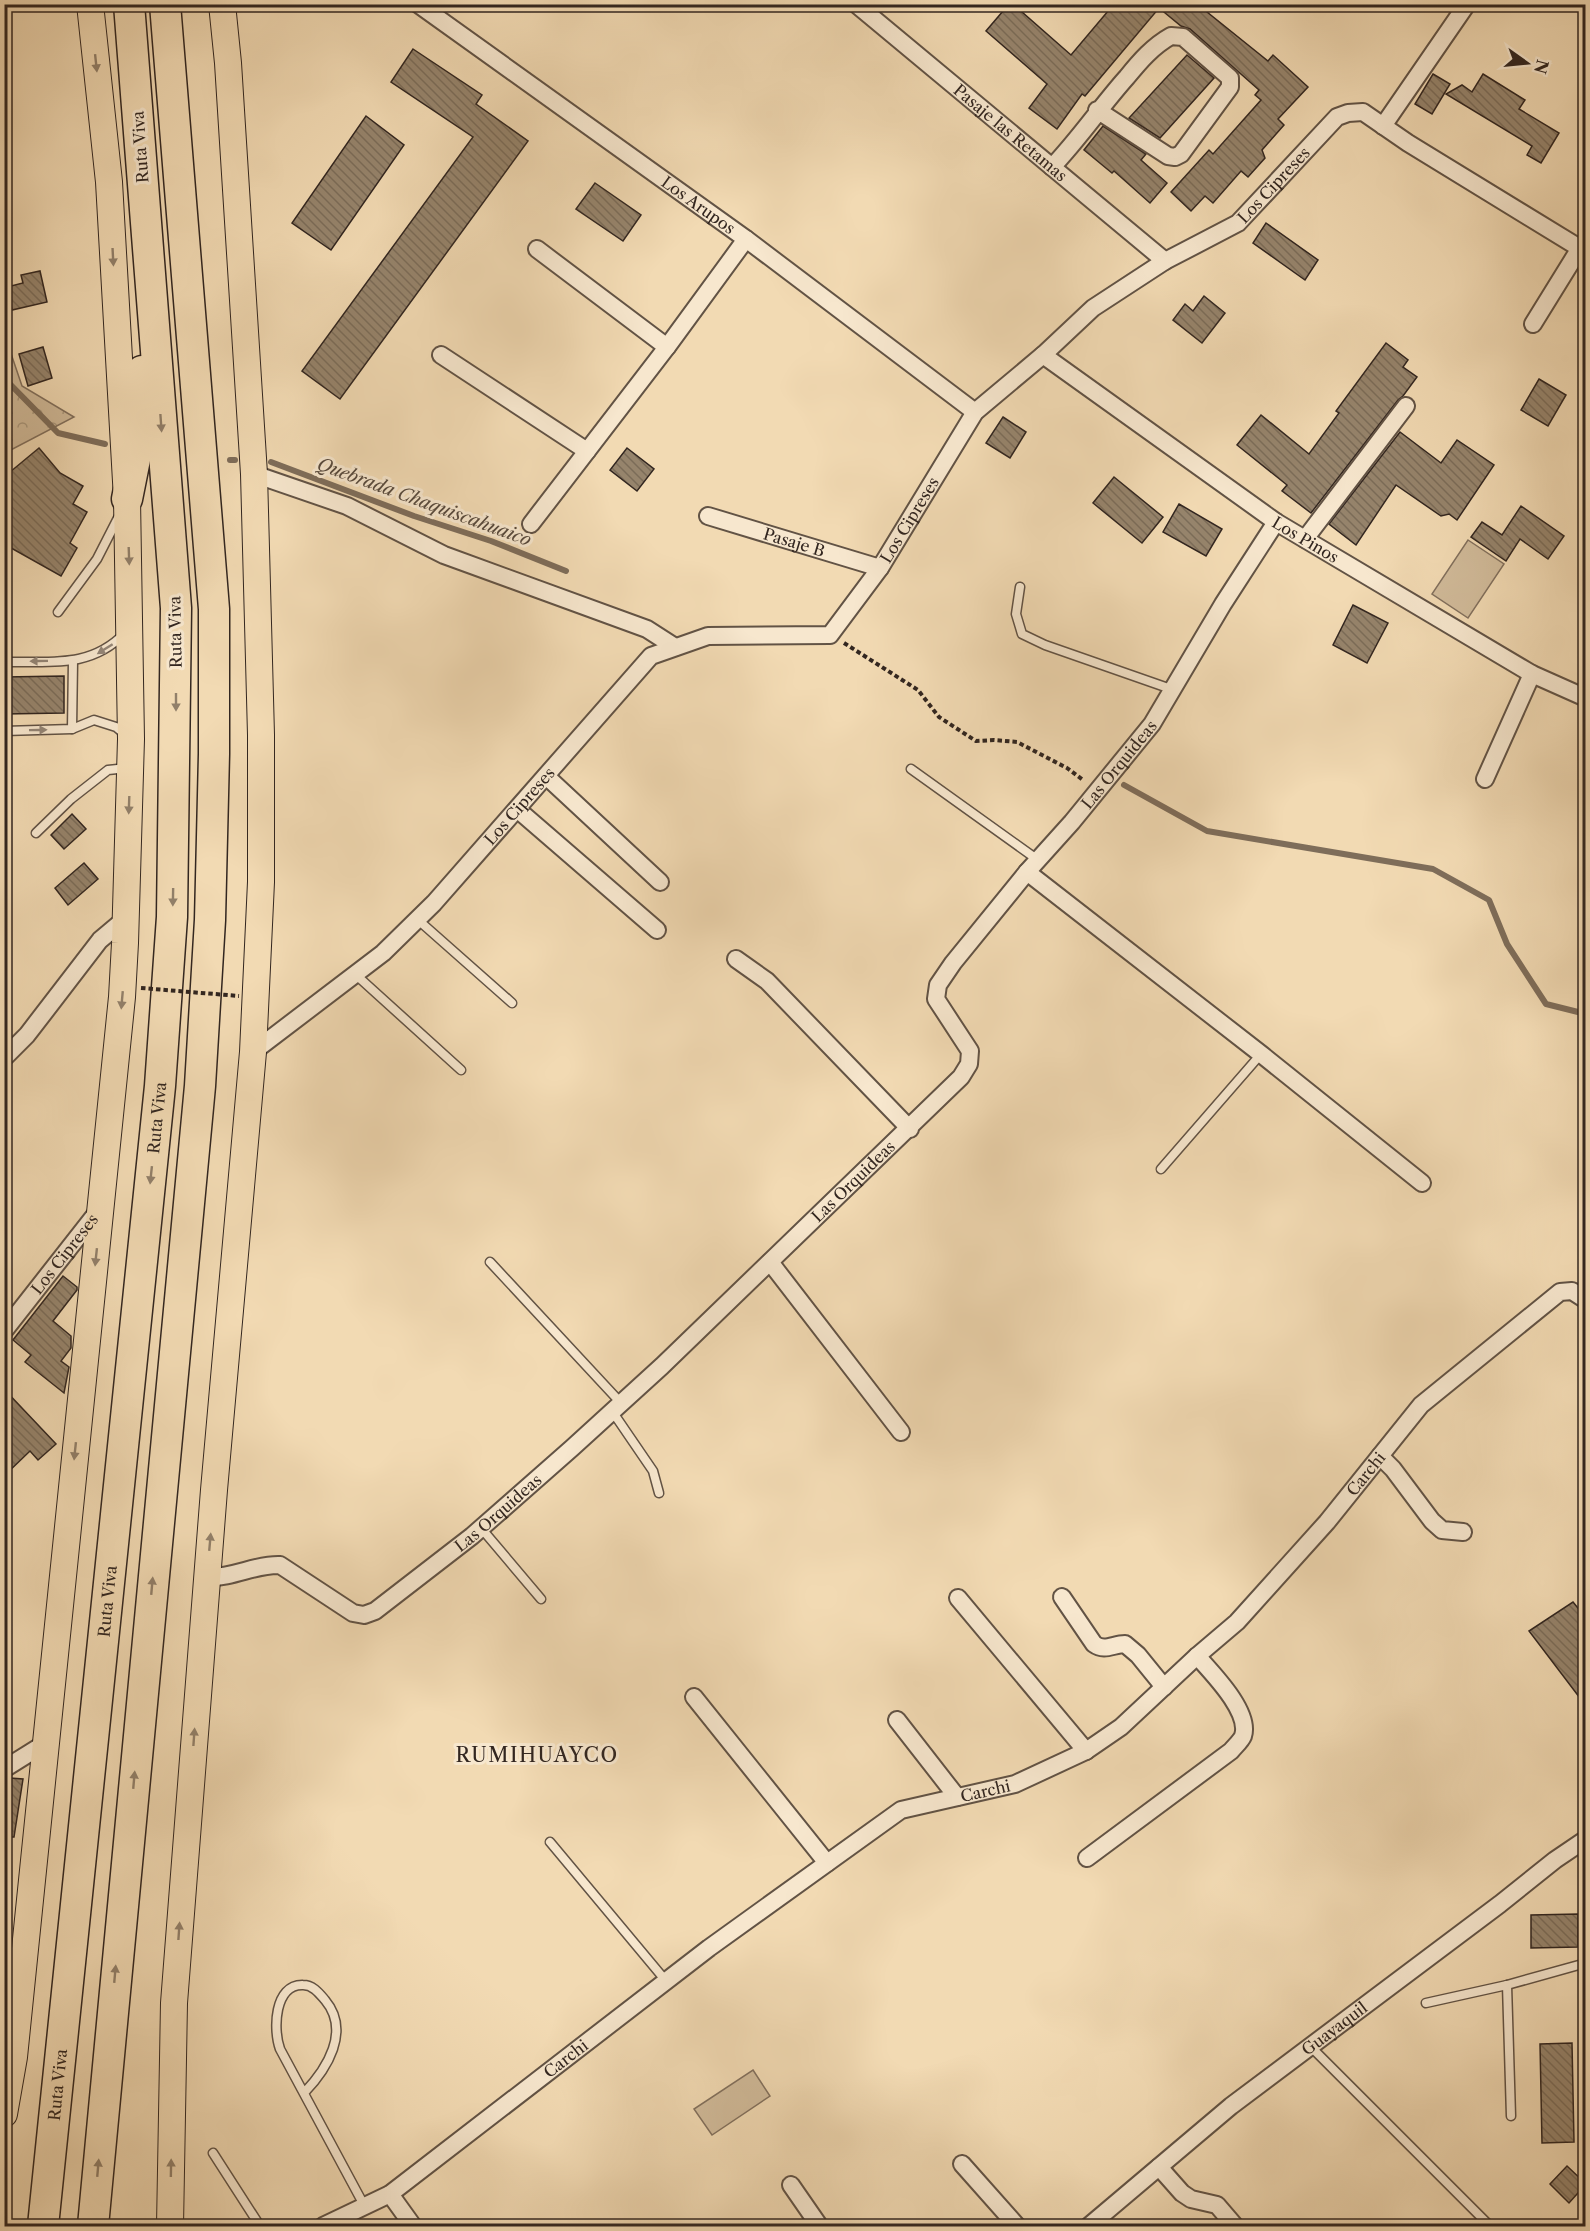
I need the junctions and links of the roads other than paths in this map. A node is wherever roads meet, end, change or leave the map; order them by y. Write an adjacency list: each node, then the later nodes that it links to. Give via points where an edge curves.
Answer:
1 (90, 4): 24 (main road, Ruta Viva, one-way to 24, via 109,182)
2 (129, 4): 14 (highway, Ruta Viva)
3 (165, 4): 106 (highway, one-way to 3, via 199,1098 210,920 214,609)
4 (222, 4): 23 (main road)
5 (418, 4): 11 (street, Los Arupos)
6 (856, 4): 10 (street, Pasaje las Retamas)
7 (1467, 4): 9 (street)
8 (1097, 110): 8 (street, via 1148,52 1171,36 1184,38 1230,78 1230,87 1181,154 1174,157); 10 (street, via 1071,148)
9 (1383, 126): 13 (street, Los Cipreses); 15 (street, Los Cipreses, via 1363,112 1337,117 1238,223)
10 (1052, 167): 15 (street, Pasaje las Retamas)
11 (746, 239): 17 (street); 21 (street, Los Arupos)
12 (537, 249): 17 (street)
13 (1583, 250): 16 (street)
14 (148, 260): 24 (highway, via 137,449); 105 (highway, Ruta Viva, one-way to 105, via 176,608 172,917 160,1086)
15 (1165, 261): 19 (street, Los Cipreses, via 1093,308)
16 (1533, 324)
17 (667, 347): 22 (street)
18 (441, 355): 22 (street)
19 (1044, 355): 21 (street, Los Cipreses); 26 (street, Los Pinos)
20 (1406, 406): 28 (street)
21 (975, 412): 29 (street, Los Cipreses)
22 (586, 451): 27 (street)
23 (254, 474): 33 (street, via 347,506 444,555 646,629); 57 (main road, via 261,882)
24 (127, 499): 31 (lane, via 97,559); 32 (main road, Ruta Viva, one-way to 32)
25 (708, 516): 29 (street, Pasaje B)
26 (1276, 522): 28 (street, Los Pinos); 37 (street, Las Orquideas)
27 (531, 524)
28 (1305, 539): 36 (street, Los Pinos)
29 (880, 568): 33 (street, Los Cipreses, via 831,635 708,636)
30 (1020, 587): 37 (lane, via 1016,614 1022,634)
31 (58, 612)
32 (131, 627): 34 (lane, one-way to 34, via 94,656); 41 (main road, Ruta Viva)
33 (675, 647): 44 (street, Los Cipreses, via 651,656)
34 (73, 661): 35 (lane, one-way to 35); 39 (lane)
35 (4, 662)
36 (1532, 674): 38 (street, Los Pinos); 45 (street)
37 (1172, 689): 48 (street, Las Orquideas, via 1152,724)
38 (1586, 698)
39 (72, 729): 40 (lane, one-way to 39); 41 (lane, via 94,720 116,727)
40 (4, 731)
41 (131, 739): 42 (main road, Ruta Viva)
42 (130, 768): 47 (lane, via 108,770); 51 (main road, Ruta Viva, one-way to 51)
43 (911, 769): 48 (lane)
44 (546, 776): 46 (street, Los Cipreses); 50 (street)
45 (1485, 779)
46 (517, 809): 52 (street, Los Cipreses); 53 (street)
47 (36, 833)
48 (1038, 860): 49 (street, Las Orquideas)
49 (1027, 873): 58 (street); 61 (street, Las Orquideas, via 938,985 936,999 970,1051 969,1064)
50 (660, 882)
51 (125, 918): 59 (street, via 100,940 27,1035); 64 (main road, Ruta Viva, one-way to 64, via 122,997)
52 (417, 920): 55 (street, Los Cipreses); 56 (lane)
53 (657, 930)
54 (736, 958): 61 (street, via 767,981)
55 (355, 974): 57 (street, Los Cipreses); 60 (lane)
56 (512, 1002)
57 (253, 1052): 75 (main road, one-way to 57)
58 (1261, 1054): 62 (lane); 63 (street)
59 (4, 1058)
60 (461, 1070)
61 (910, 1129): 66 (street, Las Orquideas)
62 (1161, 1169)
63 (1422, 1183)
64 (101, 1207): 68 (street, Los Cipreses); 83 (main road, Ruta Viva, one-way to 83)
65 (490, 1262): 69 (lane)
66 (770, 1262): 69 (street, Las Orquideas); 70 (street)
67 (1586, 1300): 71 (street, Carchi, via 1572,1291 1560,1292 1421,1405)
68 (4, 1331)
69 (616, 1407): 72 (lane, via 653,1471); 73 (street, Las Orquideas)
70 (901, 1432)
71 (1380, 1456): 74 (street, via 1432,1521 1442,1530); 79 (street, Carchi, via 1237,1622)
72 (659, 1493)
73 (481, 1528): 75 (street, Las Orquideas, via 364,1616 353,1613 280,1565 267,1564 220,1578); 78 (lane)
74 (1463, 1532)
75 (207, 1577): 107 (main road, one-way to 75, via 174,2003)
76 (1062, 1597): 80 (street, via 1094,1644 1106,1649 1125,1644)
77 (958, 1598): 84 (street)
78 (541, 1599)
79 (1197, 1656): 80 (street, Carchi); 89 (street, via 1240,1711 1243,1736 1231,1751)
80 (1164, 1687): 84 (street, Carchi, via 1121,1728)
81 (694, 1697): 90 (street)
82 (897, 1720): 86 (street)
83 (44, 1744): 85 (street); 97 (main road, Ruta Viva, via 14,2057)
84 (1086, 1751): 86 (street, Carchi, via 1015,1784)
85 (4, 1769)
86 (957, 1797): 90 (street, Carchi, via 901,1810)
87 (1586, 1839): 95 (street, Guayaquil)
88 (550, 1842): 92 (lane)
89 (1087, 1858)
90 (827, 1863): 92 (street, Carchi)
91 (1586, 1963): 93 (lane)
92 (666, 1980): 103 (street, Carchi)
93 (1507, 1985): 94 (lane); 98 (lane)
94 (1426, 2003)
95 (1310, 2046): 101 (street, Guayaquil); 115 (lane)
96 (304, 2093): 96 (lane, via 275,2036 281,2001 291,1988 303,1985 315,1989 338,2022 326,2066); 104 (lane)
97 (4, 2114)
98 (1511, 2116)
99 (213, 2153): 108 (lane)
100 (962, 2164): 112 (street)
101 (1159, 2167): 113 (street, Guayaquil); 114 (street, via 1182,2193 1217,2205)
102 (791, 2185): 111 (street)
103 (390, 2194): 104 (street, Carchi); 110 (street)
104 (365, 2207): 109 (street, Carchi)
105 (43, 2226)
106 (93, 2226)
107 (170, 2226)
108 (260, 2226)
109 (323, 2226)
110 (413, 2226)
111 (818, 2226)
112 (1017, 2226)
113 (1089, 2226)
114 (1235, 2226)
115 (1490, 2226)

